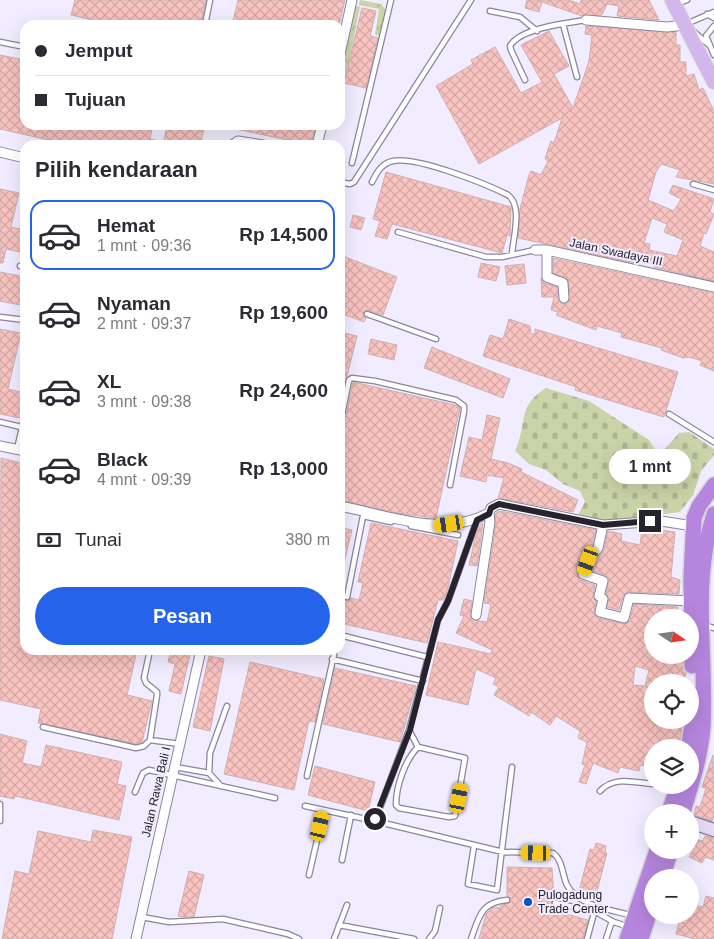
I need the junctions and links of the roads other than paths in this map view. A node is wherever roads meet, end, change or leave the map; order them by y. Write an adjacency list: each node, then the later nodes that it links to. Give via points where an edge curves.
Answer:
1 (210, 0): 10 (lane)
2 (352, 0): 16 (street)
3 (391, 0): 26 (lane)
4 (471, 0): 28 (lane, via 366,166 354,182)
5 (675, 1): 13 (main road)
6 (490, 10): 15 (lane, via 520,18)
7 (714, 12): 8 (lane)
8 (707, 14): 9 (lane); 13 (lane)
9 (714, 18)
10 (206, 20)
11 (586, 20): 12 (lane); 13 (street, via 667,28)
12 (563, 24): 15 (lane); 21 (lane)
13 (685, 25): 18 (lane); 23 (main road)
14 (714, 26): 18 (lane, via 706,36)
15 (537, 31): 22 (lane, via 518,37 510,46)
16 (345, 32)
17 (0, 42): 19 (lane)
18 (708, 44): 20 (lane)
19 (20, 45)
20 (714, 56)
21 (577, 77)
22 (525, 80)
23 (714, 82)
24 (0, 152): 25 (street)
25 (20, 157)
26 (352, 163)
27 (372, 182): 34 (lane, via 386,163 409,161 508,195 514,199 516,207)
28 (345, 183)
29 (693, 184): 30 (lane)
30 (714, 190)
31 (398, 232): 34 (lane, Jalan Swadaya III, via 486,257)
32 (535, 250): 33 (street, Jalan Swadaya III); 34 (lane, Jalan Swadaya III)
33 (547, 250): 35 (street, Jalan Swadaya III); 36 (street, via 547,277 563,282)
34 (512, 254)
35 (714, 286)
36 (564, 298)
37 (366, 314): 40 (lane)
38 (0, 317): 39 (lane)
39 (20, 319)
40 (436, 339)
41 (345, 400): 48 (lane, via 352,378 456,400 464,406)
42 (669, 414): 45 (lane)
43 (0, 422): 44 (lane)
44 (20, 428)
45 (714, 442)
46 (0, 446): 47 (street)
47 (20, 450)
48 (450, 485)
49 (714, 485): 55 (highway, via 699,506)
50 (345, 507): 53 (street, via 438,526)
51 (489, 514): 53 (street); 54 (street, via 491,508 499,504); 60 (street)
52 (714, 515): 57 (highway)
53 (477, 520): 66 (lane)
54 (603, 525): 55 (street, via 654,521); 59 (street, via 598,548 588,561 584,574 603,582 599,596 603,599 600,612 624,618 629,598)
55 (693, 526): 59 (highway)
56 (458, 535): 58 (lane, via 363,516)
57 (710, 544): 61 (highway, via 701,599)
58 (346, 597)
59 (691, 601): 73 (highway, via 692,717)
60 (476, 615)
61 (708, 626): 69 (highway)
62 (345, 636): 66 (lane)
63 (149, 655): 74 (lane, via 144,678 157,692)
64 (200, 655): 75 (street, Jalan Rawa Bali I)
65 (334, 655): 67 (lane)
66 (427, 657): 68 (lane)
67 (332, 660): 68 (lane); 80 (lane)
68 (423, 681): 72 (lane)
69 (707, 700): 87 (highway)
70 (227, 706): 79 (lane, via 210,753)
71 (44, 727): 74 (lane, via 136,748)
72 (410, 730): 76 (lane); 92 (lane)
73 (689, 739)
74 (150, 740): 75 (lane)
75 (180, 744): 78 (street, Jalan Rawa Bali I)
76 (418, 748): 76 (lane, via 404,773 396,805 455,816 465,758)
77 (512, 767): 96 (lane)
78 (174, 771): 79 (lane); 82 (lane); 84 (lane, via 146,770); 105 (street, Jalan Rawa Bali I)
79 (209, 773): 82 (lane)
80 (307, 776)
81 (644, 783): 83 (lane, via 615,781 607,783)
82 (221, 786): 85 (lane)
83 (600, 791)
84 (135, 792)
85 (275, 798)
86 (0, 804): 91 (lane)
87 (685, 804)
88 (306, 806): 89 (lane)
89 (324, 810): 90 (lane); 99 (lane)
90 (351, 815): 92 (lane); 98 (lane)
91 (0, 821)
92 (375, 821): 95 (lane)
93 (699, 825): 94 (street)
94 (714, 830)
95 (474, 846): 96 (lane); 96 (lane, via 467,882 475,887 497,890)
96 (503, 852): 109 (lane, via 553,853 560,861 567,887 573,895)
97 (655, 859): 109 (highway)
98 (342, 860)
99 (309, 875)
100 (507, 900): 116 (lane, via 486,906)
101 (555, 903): 104 (lane)
102 (347, 905): 108 (lane)
103 (440, 908): 115 (lane, via 435,931)
104 (594, 913): 107 (lane); 117 (lane)
105 (140, 916): 110 (lane, via 169,922 223,919); 111 (street, Jalan Rawa Bali I)
106 (644, 918): 109 (highway)
107 (612, 921): 109 (lane); 118 (lane)
108 (339, 925): 113 (lane); 114 (lane)
109 (636, 931)
110 (287, 936): 112 (lane)
111 (136, 939)
112 (299, 939)
113 (334, 939)
114 (414, 939)
115 (429, 939)
116 (471, 939)
117 (587, 939)
118 (606, 939)

